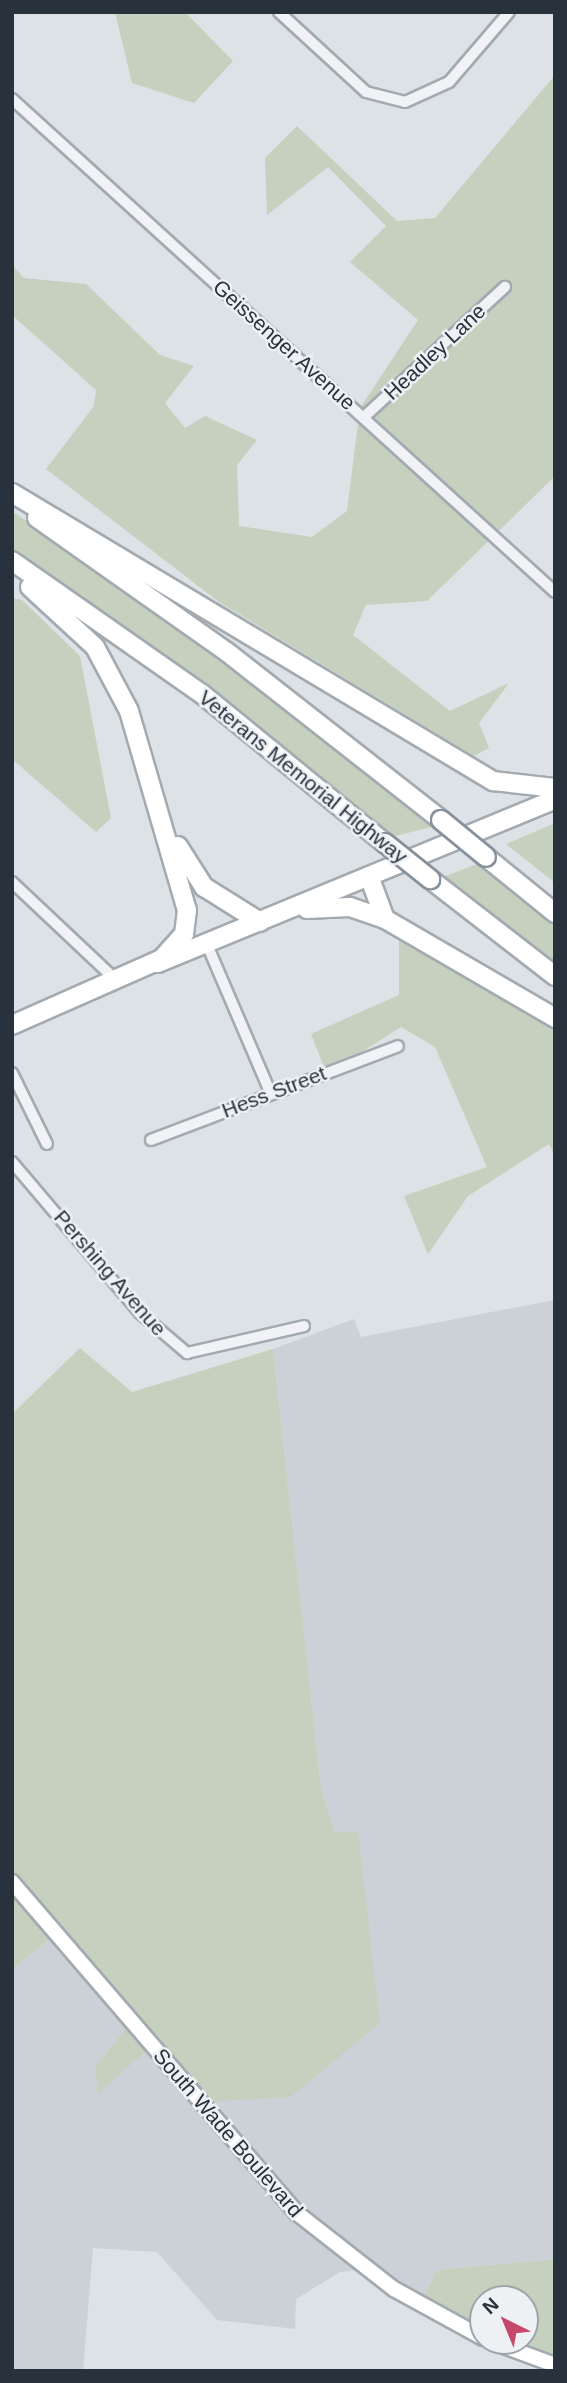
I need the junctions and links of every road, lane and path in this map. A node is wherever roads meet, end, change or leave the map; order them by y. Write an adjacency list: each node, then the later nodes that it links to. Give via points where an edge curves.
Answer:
1 (279, 12): 2 (street, via 366,92 405,102 449,82)
2 (509, 12)
3 (12, 99): 5 (street, Geissenger Avenue)
4 (505, 286): 5 (street, Headley Lane)
5 (364, 417): 10 (street, Geissenger Avenue)
6 (12, 493): 11 (highway, via 493,781)
7 (12, 501): 18 (highway, bridge, via 228,652)
8 (12, 561): 26 (highway, Veterans Memorial Highway, bridge, via 202,694)
9 (12, 575): 13 (highway, via 46,598 110,668)
10 (555, 592)
11 (555, 788)
12 (555, 799): 15 (highway)
13 (158, 802): 23 (highway, via 199,881); 25 (highway, via 188,917 184,934)
14 (555, 808): 15 (highway)
15 (489, 826): 16 (highway)
16 (369, 876): 20 (highway); 22 (highway)
17 (12, 881): 27 (street)
18 (523, 887): 19 (highway); 21 (highway)
19 (555, 907)
20 (286, 911): 22 (highway, via 343,906); 23 (highway)
21 (555, 913)
22 (385, 919): 28 (highway)
23 (260, 922): 24 (highway); 25 (highway, via 206,937)
24 (208, 947): 25 (highway); 32 (street)
25 (158, 963): 27 (highway)
26 (555, 976)
27 (118, 981): 29 (highway)
28 (555, 1018)
29 (12, 1026)
30 (398, 1046): 32 (street, Hess Street)
31 (12, 1073): 34 (street)
32 (270, 1092): 33 (street, Hess Street)
33 (151, 1140)
34 (47, 1144)
35 (12, 1162): 36 (street, Pershing Avenue, via 140,1313 187,1353)
36 (304, 1326)
37 (12, 1881): 38 (main road, South Wade Boulevard, via 297,2213 394,2290)
38 (469, 2330)
39 (528, 2355): 40 (main road)
40 (555, 2365)

